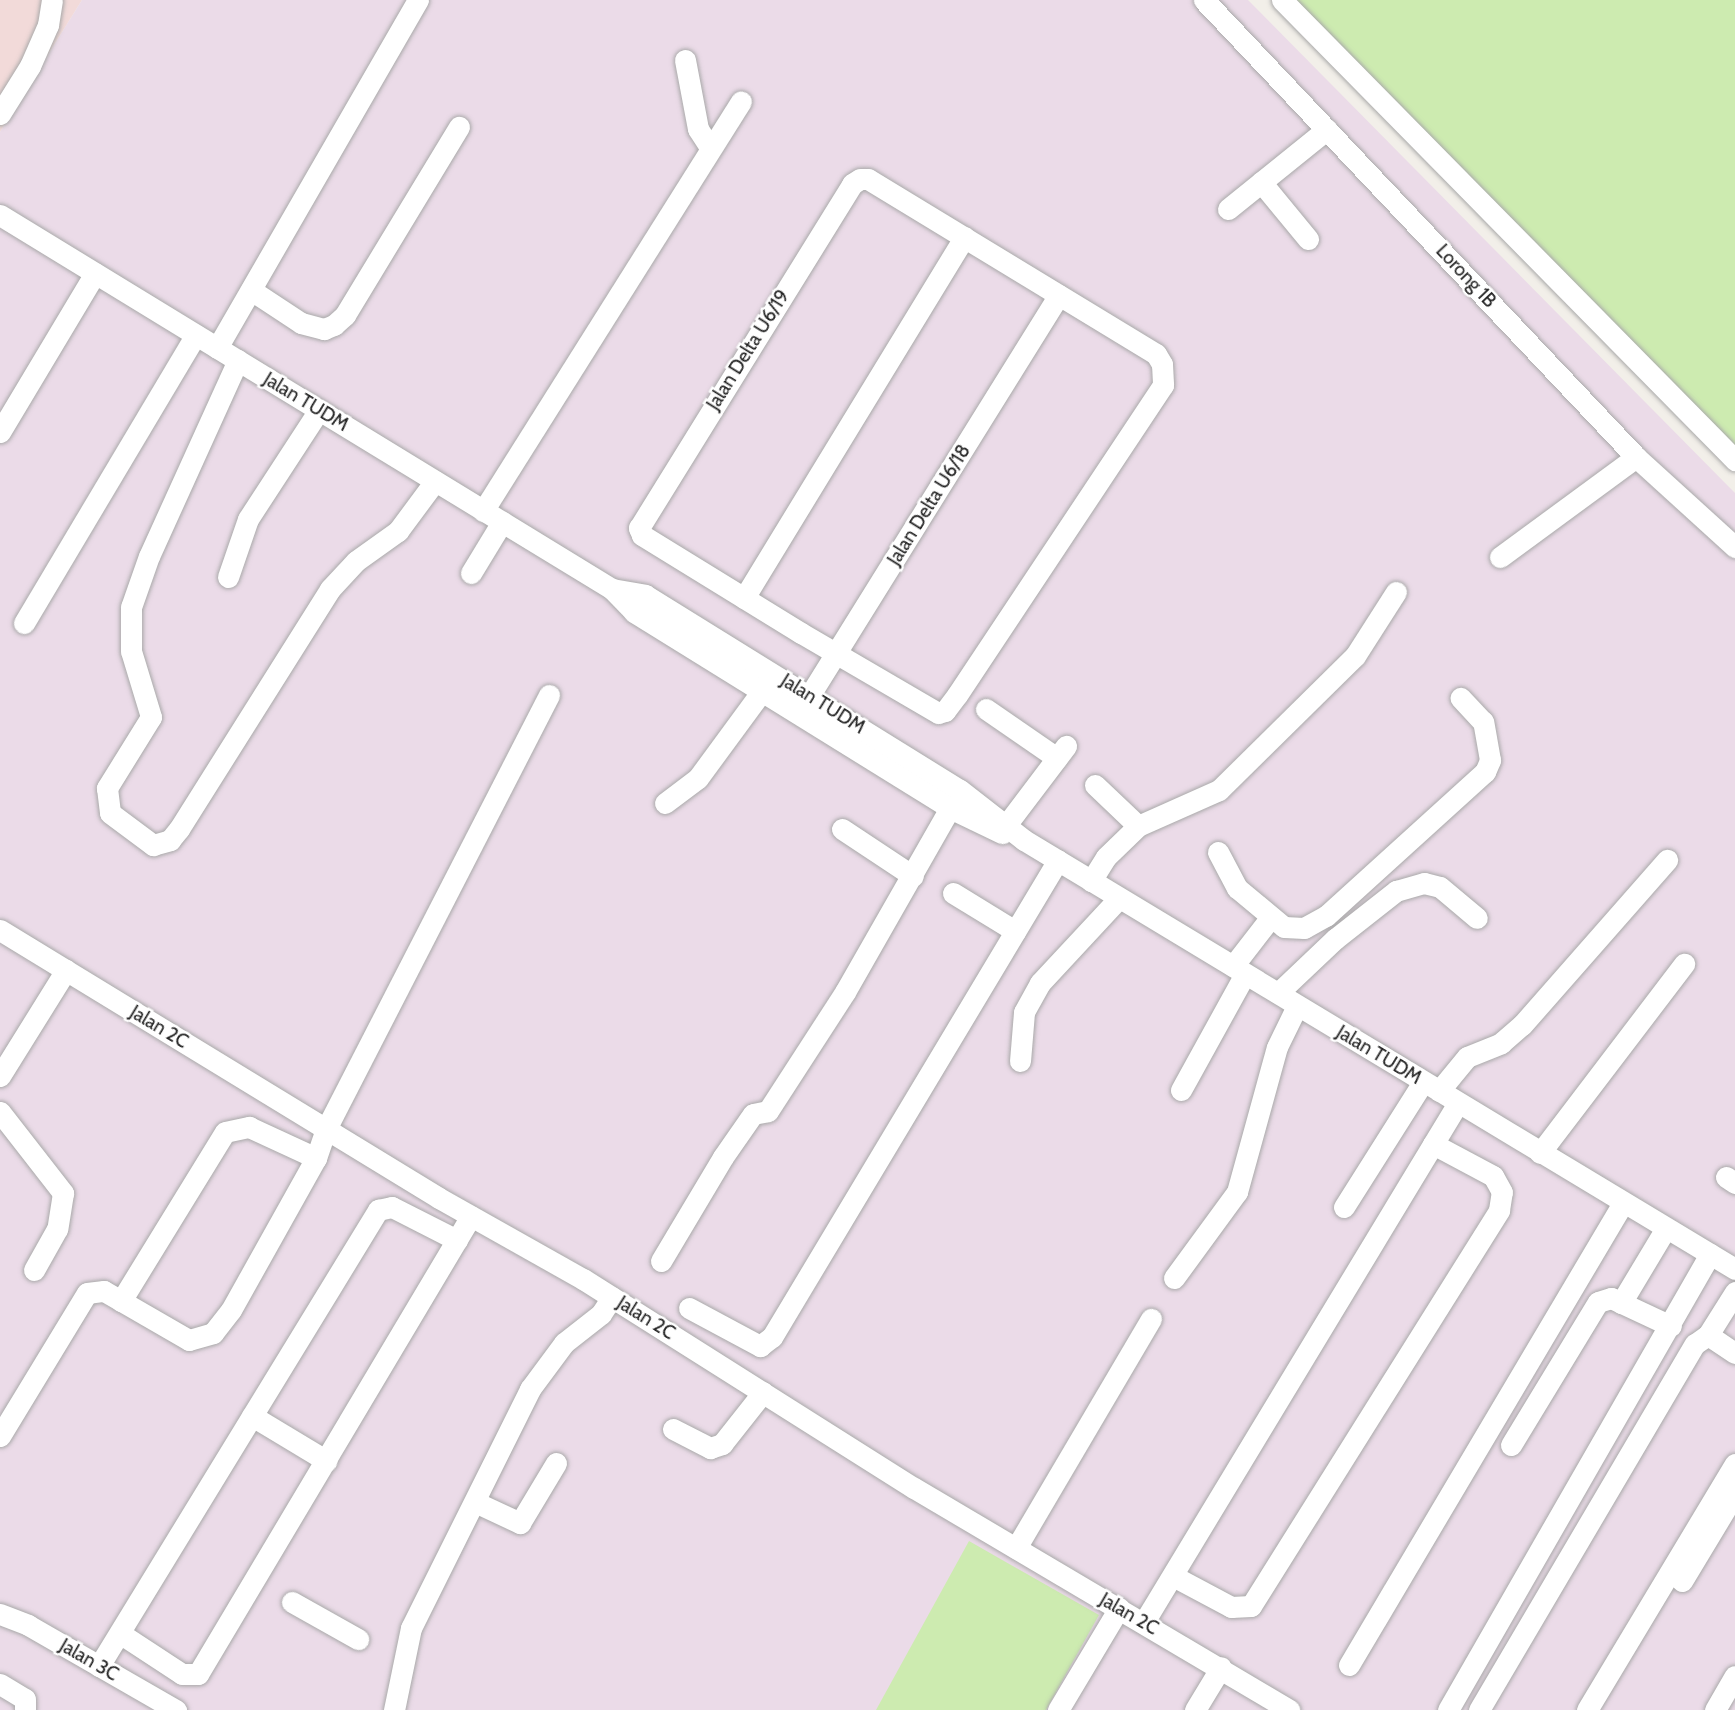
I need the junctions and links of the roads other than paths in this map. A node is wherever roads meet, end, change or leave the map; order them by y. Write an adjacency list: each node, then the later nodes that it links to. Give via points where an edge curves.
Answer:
1 (52, 0): 7 (street, via 48,25 30,66)
2 (418, 0): 17 (street)
3 (1204, 0): 9 (street, Lorong 1B)
4 (1282, 0): 25 (street)
5 (685, 60): 10 (street, via 698,129)
6 (741, 102): 10 (street)
7 (0, 114)
8 (459, 127): 17 (street, via 345,315 334,325 324,329 300,323)
9 (1327, 129): 11 (street); 24 (street, Lorong 1B)
10 (709, 146): 27 (street)
11 (1261, 183): 12 (street); 15 (street)
12 (1228, 209)
13 (0, 215): 16 (street, Jalan TUDM)
14 (964, 237): 18 (street); 35 (street); 35 (street, Jalan Delta U6/19, via 868,179 852,184 643,517 642,535)
15 (1308, 239)
16 (95, 273): 19 (street, Jalan TUDM); 23 (street)
17 (251, 290): 20 (street)
18 (1059, 295): 37 (street, Jalan Delta U6/18); 37 (street, via 1156,354 1163,364 1163,385 946,711 938,713)
19 (196, 335): 20 (street, Jalan TUDM); 36 (street)
20 (217, 348): 21 (street, Jalan TUDM)
21 (238, 360): 22 (street, Jalan TUDM); 26 (street, via 154,544 131,607 131,651 151,717 107,788 110,813 153,845 170,840 179,829 330,589 356,561 398,530)
22 (319, 410): 26 (street, Jalan TUDM); 32 (street, via 248,519)
23 (0, 432)
24 (1636, 457): 29 (street, Lorong 1B); 30 (street)
25 (1735, 460)
26 (435, 481): 27 (street, Jalan TUDM)
27 (484, 511): 28 (street, Jalan TUDM)
28 (502, 522): 31 (street); 33 (street, Jalan TUDM)
29 (1735, 547)
30 (1500, 557)
31 (471, 573)
32 (228, 576)
33 (612, 589): 38 (street, Jalan TUDM, via 634,612); 41 (street, Jalan TUDM, via 645,595)
34 (1396, 592): 47 (street, via 1355,656 1219,790)
35 (744, 598): 37 (street)
36 (24, 624)
37 (836, 655): 41 (street, Jalan Delta U6/18)
38 (762, 691): 41 (street, Jalan TUDM); 44 (street, via 698,778)
39 (549, 695): 72 (street)
40 (1461, 698): 57 (street, via 1483,722 1490,760 1485,772 1326,916 1293,930)
41 (804, 704): 45 (street, Jalan TUDM); 46 (street, Jalan TUDM)
42 (986, 709): 46 (street, via 1061,752)
43 (1095, 785): 47 (street)
44 (665, 803)
45 (950, 808): 49 (street, Jalan TUDM); 53 (street)
46 (1007, 824): 49 (street, Jalan TUDM)
47 (1138, 826): 54 (street, via 1106,857)
48 (842, 829): 53 (street)
49 (1024, 840): 51 (street, Jalan TUDM)
50 (1218, 852): 57 (street, via 1237,888)
51 (1058, 860): 54 (street, Jalan TUDM); 60 (street)
52 (1667, 860): 68 (street, via 1522,1025 1501,1043 1467,1058)
53 (913, 876): 82 (street, via 768,1111 753,1114)
54 (1091, 880): 56 (street, Jalan TUDM)
55 (953, 893): 60 (street)
56 (1119, 898): 63 (street, Jalan TUDM); 66 (street, via 1040,983 1024,1012)
57 (1271, 917): 63 (street)
58 (1477, 918): 64 (street, via 1440,887 1424,883 1396,891 1335,939)
59 (0, 930): 62 (street, Jalan 2C)
60 (1015, 931): 90 (street, via 772,1337 760,1346)
61 (1684, 964): 74 (street)
62 (66, 970): 67 (street); 72 (street, Jalan 2C)
63 (1239, 970): 64 (street, Jalan TUDM); 69 (street)
64 (1278, 993): 65 (street, Jalan TUDM)
65 (1297, 1006): 68 (street, Jalan TUDM); 85 (street, via 1276,1047 1237,1192)
66 (1020, 1061)
67 (0, 1076)
68 (1431, 1087): 70 (street, Jalan TUDM); 77 (street)
69 (1181, 1090)
70 (1458, 1103): 73 (street); 74 (street, Jalan TUDM)
71 (0, 1112): 84 (street, via 64,1193 57,1229)
72 (326, 1129): 75 (street); 78 (street, Jalan 2C)
73 (1433, 1144): 106 (street); 106 (street, via 1493,1177 1502,1192 1499,1210 1251,1606 1231,1607)
74 (1540, 1153): 76 (street, Jalan TUDM)
75 (316, 1158): 88 (street, via 249,1127 225,1132); 88 (street, via 213,1333 189,1340)
76 (1623, 1203): 79 (street, Jalan TUDM); 113 (street)
77 (1344, 1207)
78 (471, 1216): 80 (street); 87 (street, Jalan 2C)
79 (1665, 1228): 81 (street, Jalan TUDM); 89 (street)
80 (457, 1240): 96 (street, via 392,1207 378,1209); 100 (street)
81 (1710, 1254): 83 (street, Jalan TUDM); 92 (street)
82 (661, 1261)
83 (1735, 1269)
84 (34, 1270)
85 (1174, 1278)
86 (1735, 1292): 93 (street)
87 (612, 1297): 95 (street, Jalan 2C); 104 (street, via 601,1314 564,1343 530,1389)
88 (121, 1301): 98 (street, via 104,1291 88,1293)
89 (1621, 1303): 92 (street); 99 (street, via 1612,1298 1598,1302)
90 (690, 1308)
91 (1151, 1319): 105 (street)
92 (1671, 1326): 124 (street)
93 (1708, 1335): 94 (street); 125 (street, via 1695,1343)
94 (1735, 1353)
95 (762, 1392): 97 (street, via 722,1444 709,1448); 105 (street, Jalan 2C)
96 (252, 1416): 100 (street); 111 (street)
97 (673, 1429)
98 (0, 1436)
99 (1511, 1445)
100 (327, 1461): 111 (street, via 198,1674 183,1674)
101 (556, 1462): 104 (street, via 520,1523)
102 (1735, 1464): 126 (street)
103 (1735, 1493): 127 (street)
104 (475, 1502): 120 (street, via 411,1628)
105 (1016, 1548): 108 (street, Jalan 2C)
106 (1173, 1576): 110 (street)
107 (292, 1602): 112 (street)
108 (1119, 1608): 110 (street, Jalan 2C); 121 (street)
109 (0, 1614): 114 (street, Jalan 3C)
110 (1144, 1622): 115 (street, Jalan 2C)
111 (121, 1634): 114 (street)
112 (358, 1639)
113 (1349, 1665)
114 (99, 1666): 119 (street, Jalan 3C)
115 (1221, 1667): 122 (street); 123 (street, Jalan 2C)
116 (1735, 1676): 128 (street)
117 (0, 1684): 118 (street, via 24,1699)
118 (25, 1710)
119 (176, 1710)
120 (394, 1710)
121 (1058, 1710)
122 (1195, 1710)
123 (1289, 1710)
124 (1448, 1710)
125 (1479, 1710)
126 (1587, 1710)
127 (1604, 1710)
128 (1715, 1710)

